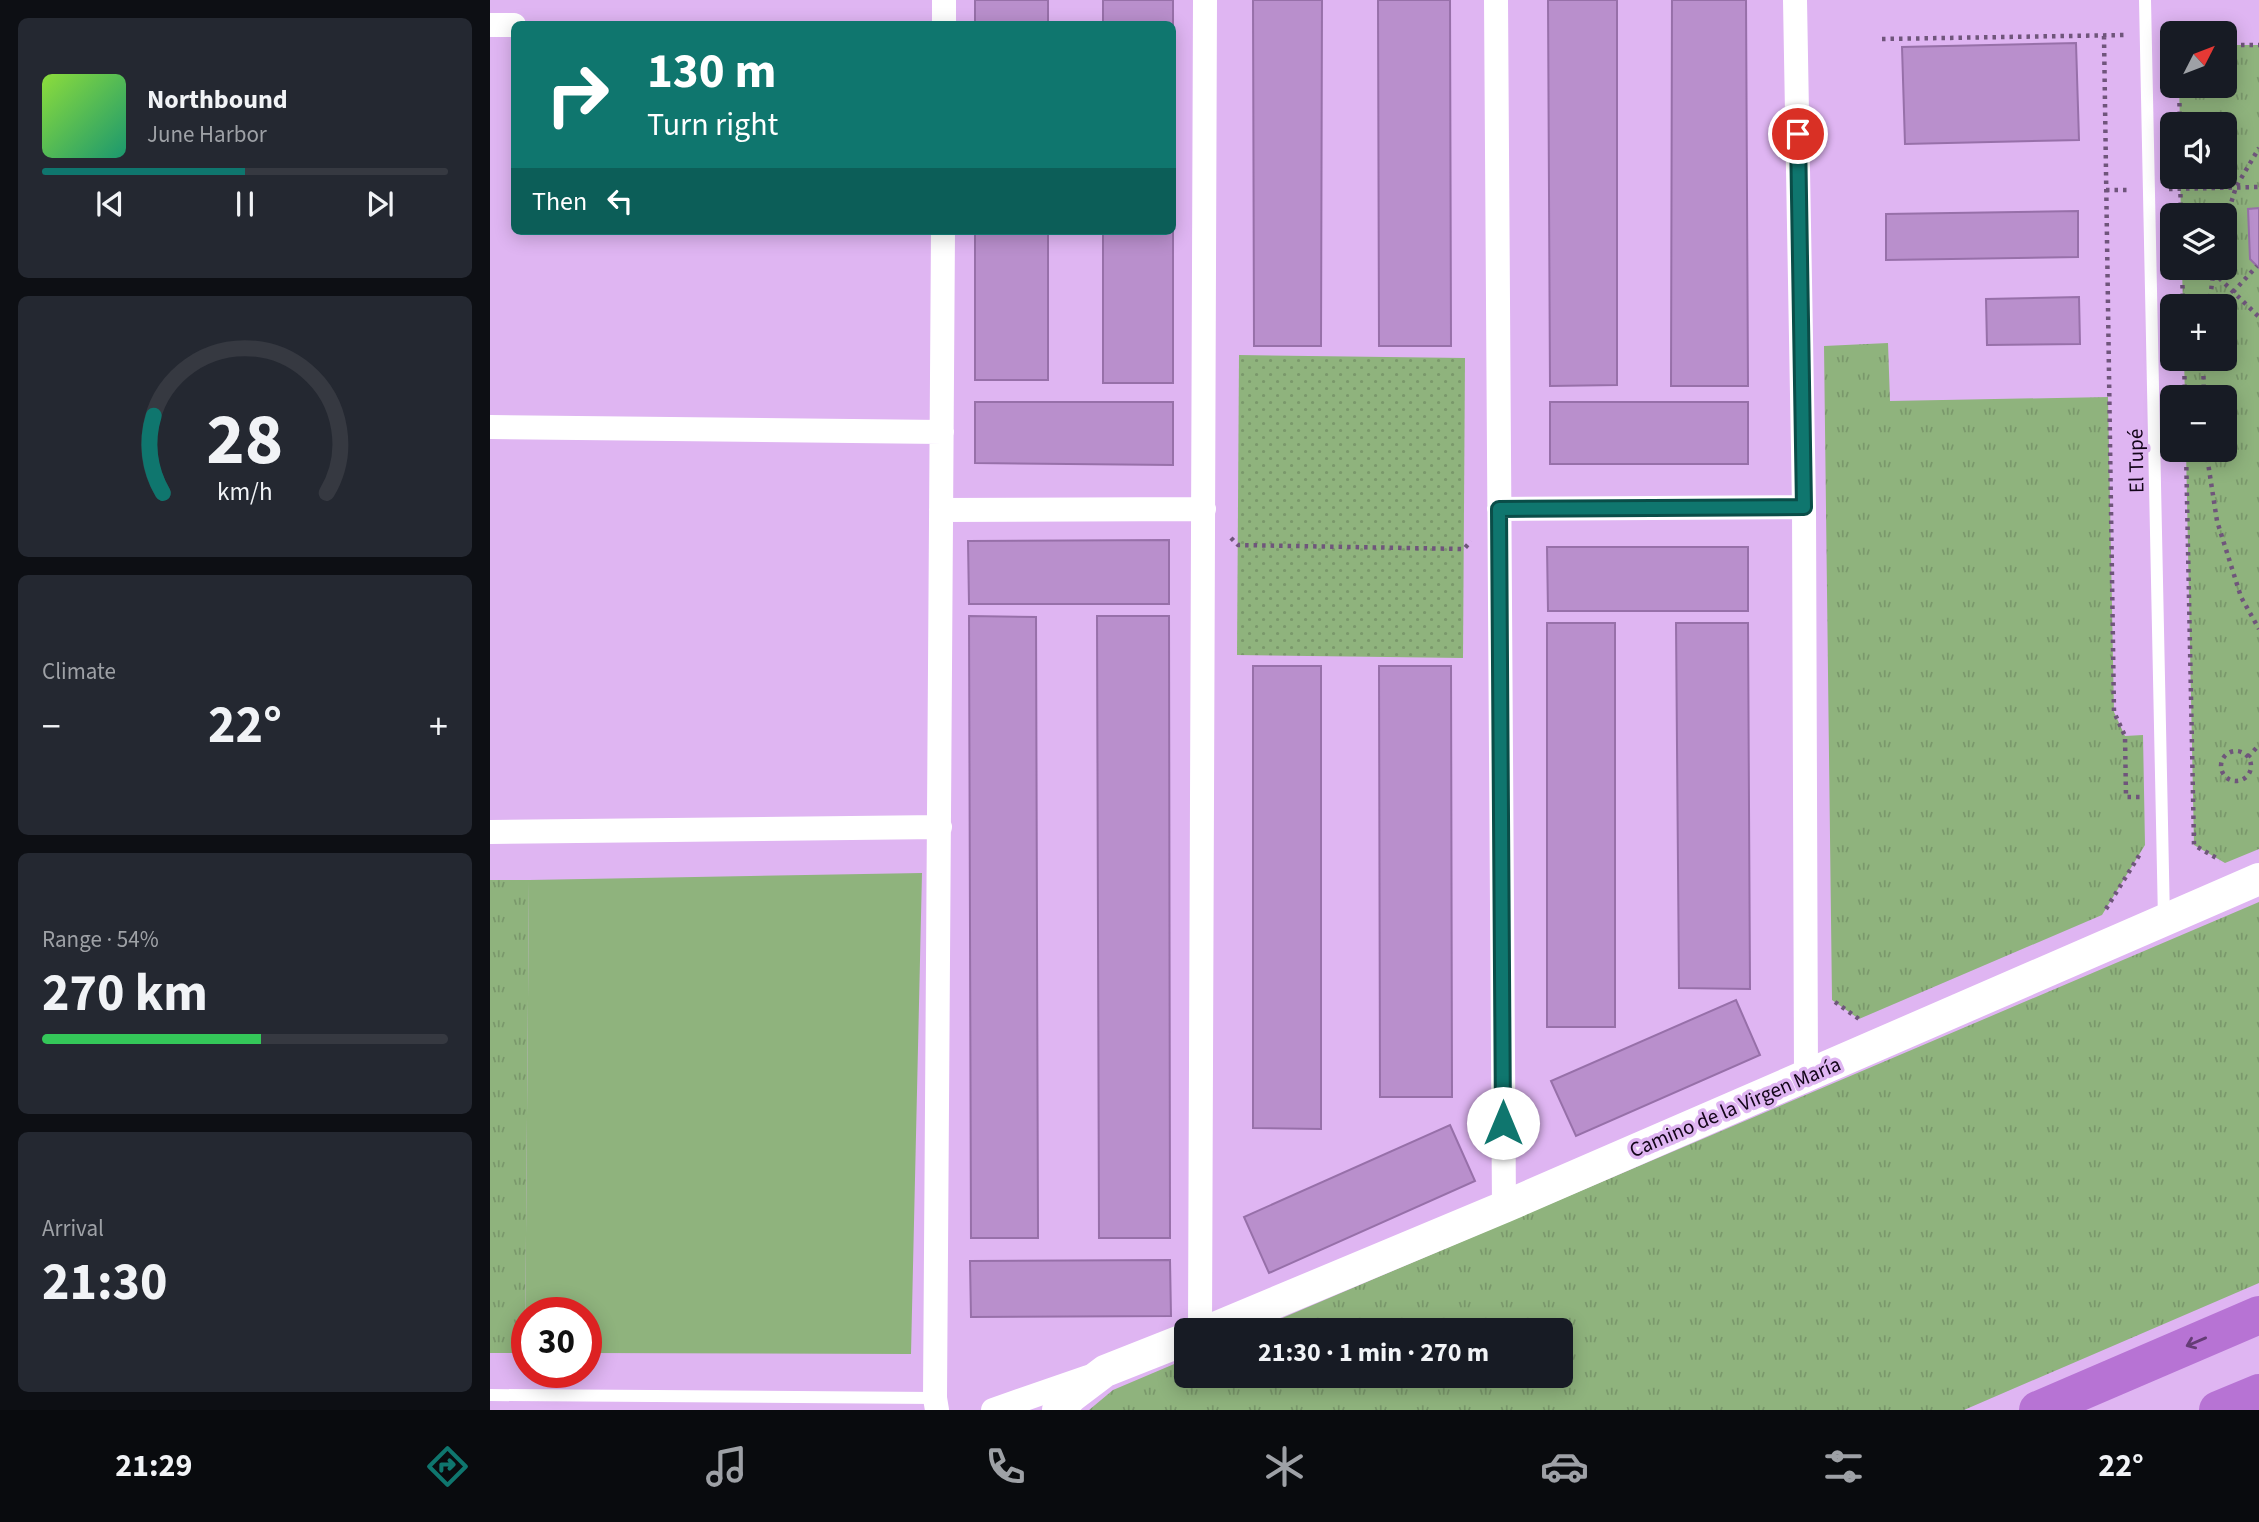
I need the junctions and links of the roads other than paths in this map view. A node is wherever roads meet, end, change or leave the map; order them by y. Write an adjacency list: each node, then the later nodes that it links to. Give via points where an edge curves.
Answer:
1 (944, 0): 6 (street)
2 (1205, 0): 13 (street)
3 (1496, 0): 14 (street)
4 (1796, 0): 12 (street)
5 (2146, 0): 19 (lane, El Tupé)
6 (944, 21)
7 (490, 25): 8 (street)
8 (511, 25)
9 (943, 235): 11 (street)
10 (490, 427): 11 (street)
11 (942, 432): 15 (street)
12 (1804, 507): 14 (street); 20 (street)
13 (1204, 509): 15 (street); 23 (street)
14 (1499, 509): 21 (street)
15 (941, 510): 16 (street)
16 (940, 827): 17 (street); 29 (street)
17 (490, 832)
18 (2259, 879): 19 (street, Camino de la Virgen María)
19 (2164, 921): 20 (street, Camino de la Virgen María)
20 (1806, 1076): 21 (street, Camino de la Virgen María)
21 (1504, 1207): 24 (street, Camino de la Virgen María)
22 (2259, 1315): 33 (highway, one-way to 33)
23 (1200, 1318)
24 (1238, 1318)
25 (1174, 1344): 26 (street)
26 (1105, 1371): 31 (street); 32 (street)
27 (2259, 1393): 34 (highway)
28 (495, 1395): 29 (lane); 30 (lane)
29 (936, 1404)
30 (503, 1410)
31 (993, 1410)
32 (1058, 1410)
33 (2038, 1410)
34 (2218, 1410)

